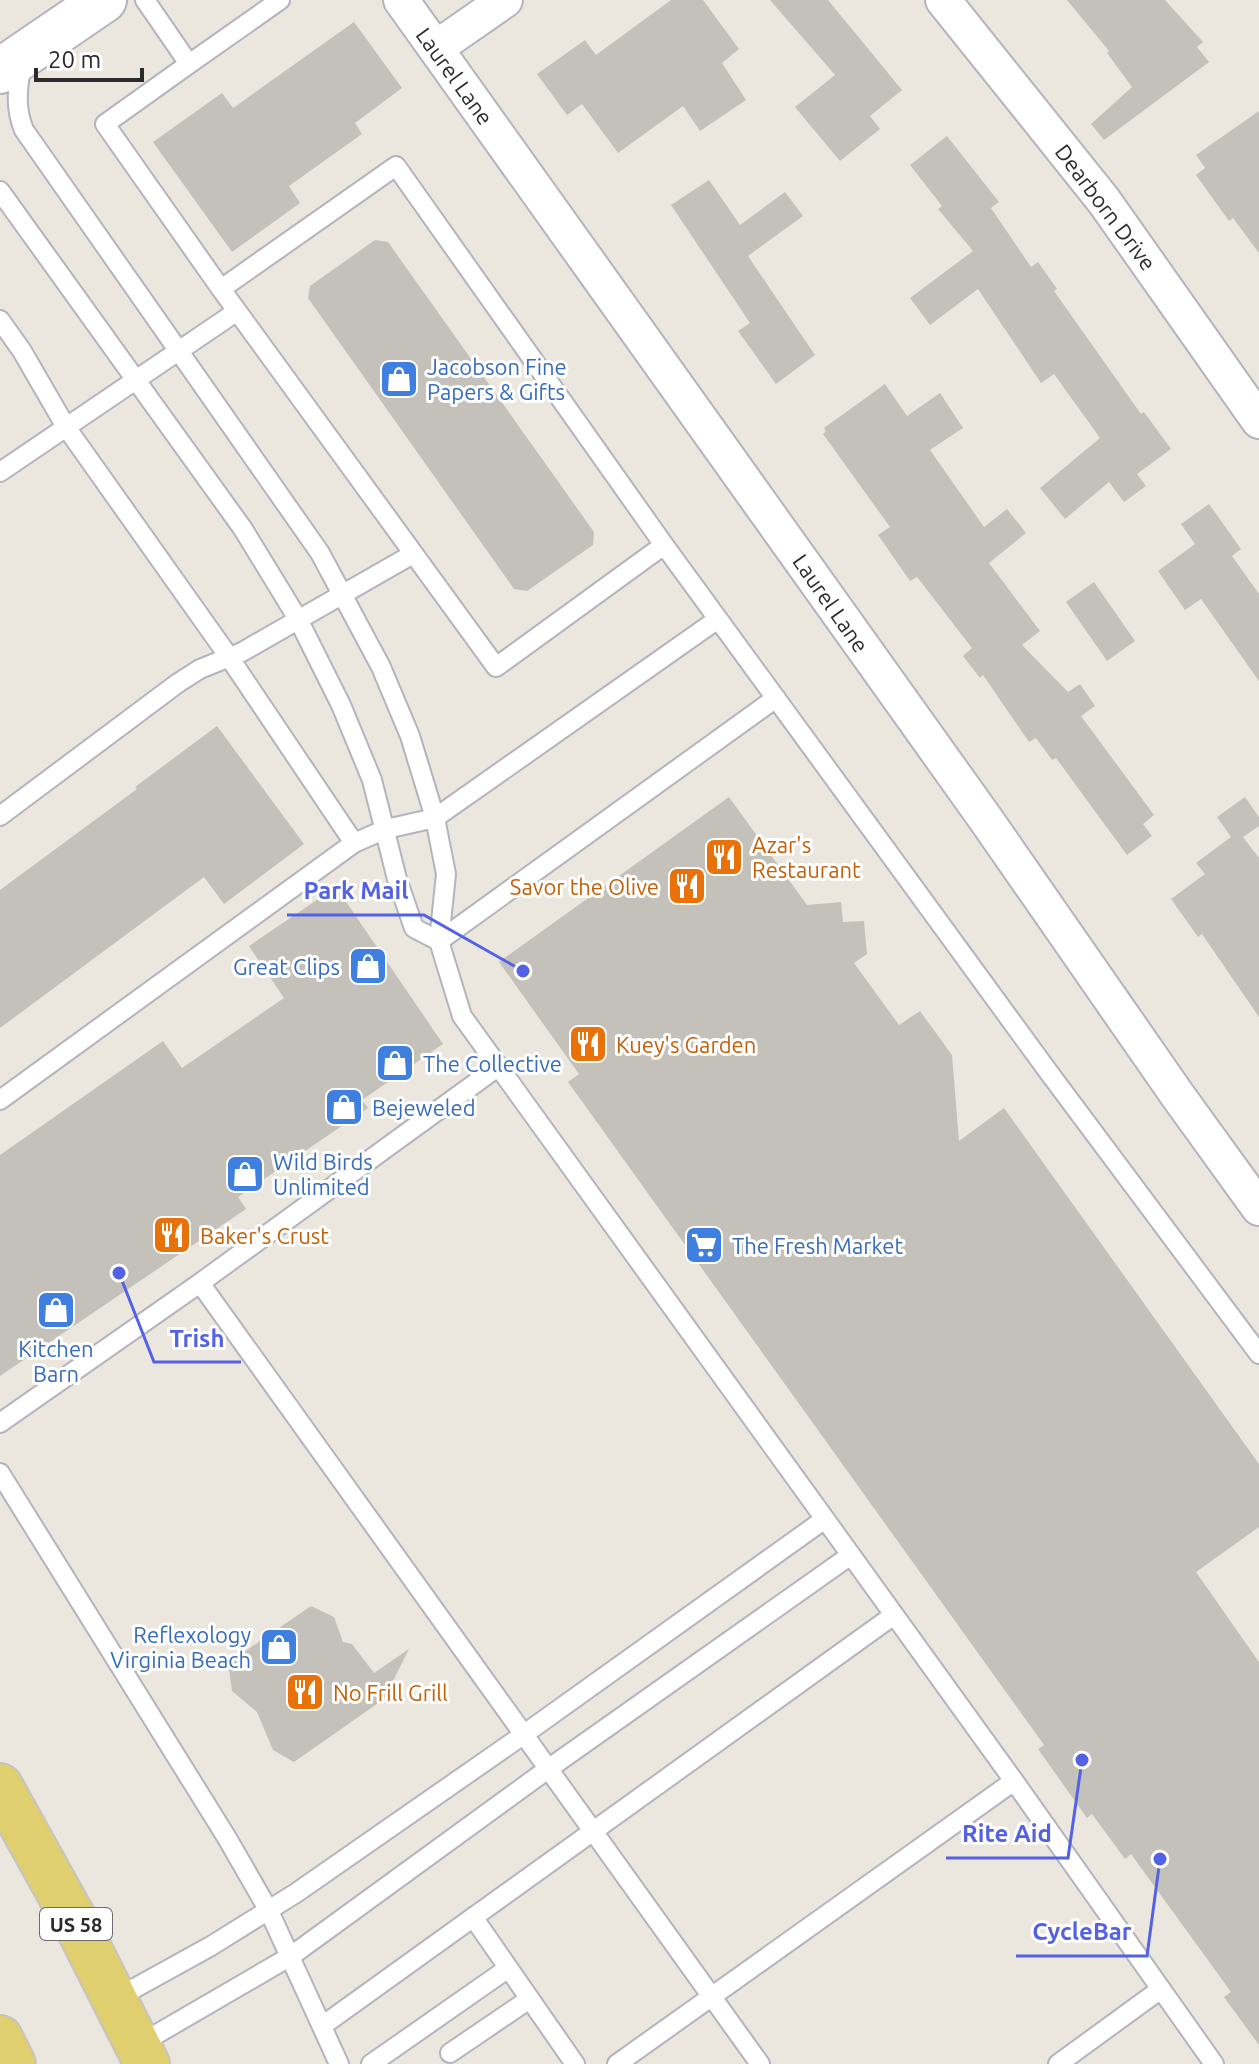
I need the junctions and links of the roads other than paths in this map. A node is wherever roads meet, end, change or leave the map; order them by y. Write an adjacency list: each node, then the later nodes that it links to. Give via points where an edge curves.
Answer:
1 (104, 0): 8 (main road)
2 (145, 0): 9 (lane)
3 (280, 0): 9 (lane)
4 (401, 0): 7 (street, Laurel Lane)
5 (505, 0): 7 (street)
6 (943, 0): 16 (street, Dearborn Drive, via 1104,201)
7 (436, 48): 33 (street, Laurel Lane)
8 (12, 63): 14 (lane, via 24,130)
9 (189, 64): 11 (lane, via 105,124)
10 (0, 191): 15 (lane)
11 (221, 289): 12 (lane); 19 (lane, via 396,166)
12 (236, 312): 14 (lane); 20 (lane)
13 (0, 320): 17 (lane)
14 (179, 351): 15 (lane); 21 (lane)
15 (135, 381): 17 (lane); 22 (lane, via 243,529)
16 (1259, 421)
17 (66, 427): 18 (lane); 24 (lane)
18 (0, 472)
19 (664, 545): 20 (lane, via 496,667); 23 (lane)
20 (413, 554): 21 (lane)
21 (344, 593): 22 (lane); 27 (lane, via 410,736)
22 (298, 619): 24 (lane); 28 (lane, via 341,705)
23 (718, 619): 25 (lane); 27 (lane)
24 (229, 657): 26 (lane, via 178,683); 29 (lane)
25 (776, 698): 30 (lane); 35 (lane)
26 (0, 816)
27 (435, 818): 28 (lane); 30 (lane, via 446,874)
28 (386, 829): 29 (lane); 30 (lane, via 414,928)
29 (354, 843): 32 (lane)
30 (439, 941): 31 (lane, via 462,1016)
31 (499, 1066): 34 (lane); 38 (lane)
32 (0, 1100)
33 (1259, 1208)
34 (200, 1283): 36 (lane); 41 (lane)
35 (1259, 1354)
36 (0, 1423)
37 (0, 1473): 46 (lane)
38 (825, 1519): 39 (lane); 41 (lane)
39 (851, 1555): 40 (lane); 42 (lane)
40 (894, 1615): 43 (lane); 45 (lane)
41 (523, 1735): 42 (lane); 46 (lane)
42 (548, 1769): 45 (lane); 48 (lane)
43 (1014, 1781): 50 (lane); 51 (lane)
44 (0, 1786): 52 (main road, US 58)
45 (593, 1831): 47 (lane); 51 (lane)
46 (269, 1911): 48 (lane); 52 (lane)
47 (473, 1917): 49 (lane); 54 (lane)
48 (291, 1956): 54 (lane); 57 (lane)
49 (507, 1969): 53 (lane); 60 (lane)
50 (1161, 1989): 64 (lane); 65 (lane)
51 (711, 1996): 62 (lane); 63 (lane)
52 (115, 1999): 57 (main road, US 58)
53 (528, 2000): 56 (lane); 61 (lane)
54 (322, 2026): 59 (lane)
55 (0, 2038): 58 (main road)
56 (450, 2053)
57 (142, 2055)
58 (13, 2064)
59 (339, 2064)
60 (371, 2064)
61 (575, 2064)
62 (617, 2064)
63 (760, 2064)
64 (1058, 2064)
65 (1214, 2064)

